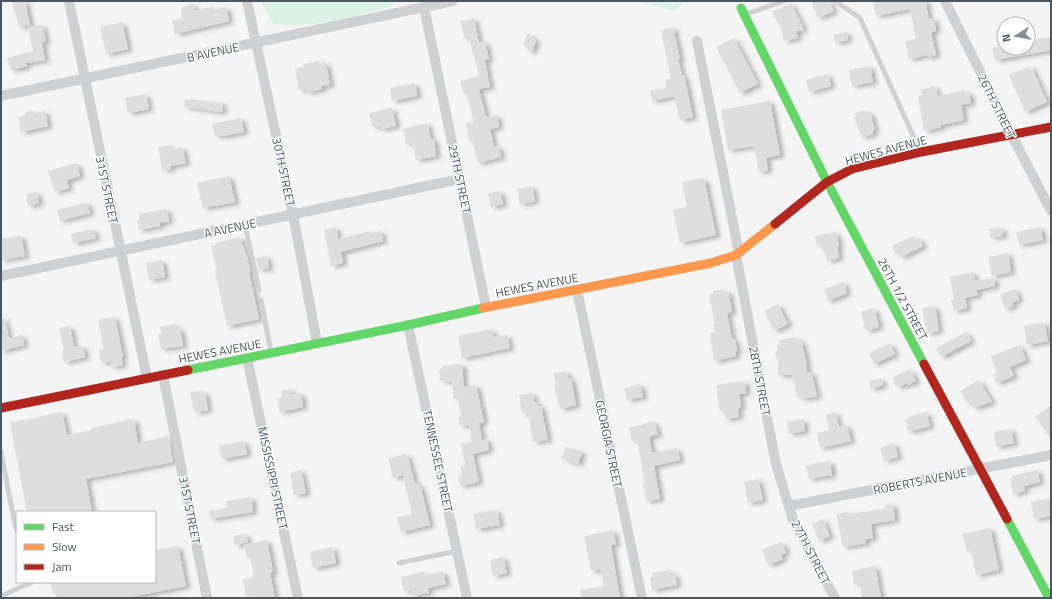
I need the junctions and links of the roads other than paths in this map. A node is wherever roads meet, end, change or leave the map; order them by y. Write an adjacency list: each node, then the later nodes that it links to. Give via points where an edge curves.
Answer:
1 (69, 1): 11 (street, 31ST STREET)
2 (247, 1): 10 (street, 30TH STREET)
3 (453, 1): 7 (street, B AVENUE)
4 (785, 1): 8 (lane)
5 (835, 1): 15 (lane, via 860,18)
6 (945, 1): 14 (street, 26TH STREET)
7 (424, 7): 10 (street, B AVENUE); 16 (street, 29TH STREET)
8 (742, 12): 17 (main road, 26TH 1/2 STREET)
9 (696, 41): 22 (street, 28TH STREET)
10 (256, 43): 11 (street, B AVENUE); 19 (street, 30TH STREET)
11 (84, 79): 12 (street, B AVENUE); 21 (street, 31ST STREET)
12 (1, 96)
13 (1051, 126): 14 (main road, HEWES AVENUE)
14 (1011, 134): 15 (main road, HEWES AVENUE); 18 (street, 26TH STREET)
15 (921, 152): 17 (main road, HEWES AVENUE, via 852,169)
16 (460, 179): 19 (street, A AVENUE); 27 (street, 29TH STREET)
17 (827, 182): 22 (main road, HEWES AVENUE); 37 (main road, 26TH 1/2 STREET)
18 (1051, 211)
19 (293, 214): 20 (street, A AVENUE); 29 (street, 30TH STREET)
20 (244, 225): 21 (street, A AVENUE); 24 (lane)
21 (120, 252): 23 (street, A AVENUE); 33 (street, 31ST STREET)
22 (737, 254): 25 (main road, HEWES AVENUE, via 711,263); 38 (street, 28TH STREET, via 776,464)
23 (1, 276)
24 (259, 290)
25 (577, 290): 27 (main road, HEWES AVENUE); 47 (street, GEORGIA STREET)
26 (261, 300): 30 (lane)
27 (486, 307): 28 (main road, HEWES AVENUE)
28 (408, 325): 29 (main road, HEWES AVENUE); 40 (street, TENNESSEE STREET)
29 (318, 344): 30 (main road, HEWES AVENUE)
30 (272, 353): 31 (main road, HEWES AVENUE)
31 (247, 358): 32 (main road, HEWES AVENUE); 45 (street, MISSISSIPPI STREET)
32 (163, 375): 33 (main road, HEWES AVENUE); 44 (street, 31ST STREET)
33 (146, 378): 34 (main road, HEWES AVENUE)
34 (1, 408)
35 (1, 452): 39 (lane)
36 (1051, 455): 37 (street, ROBERTS AVENUE)
37 (980, 469): 38 (street, ROBERTS AVENUE); 49 (main road, 26TH 1/2 STREET)
38 (789, 506): 48 (street, 27TH STREET, via 793,520)
39 (16, 527)
40 (457, 551): 41 (lane); 46 (street, TENNESSEE STREET)
41 (399, 563)
42 (30, 583): 43 (lane)
43 (1, 596)
44 (207, 598)
45 (298, 598)
46 (467, 598)
47 (642, 598)
48 (835, 598)
49 (1049, 598)

